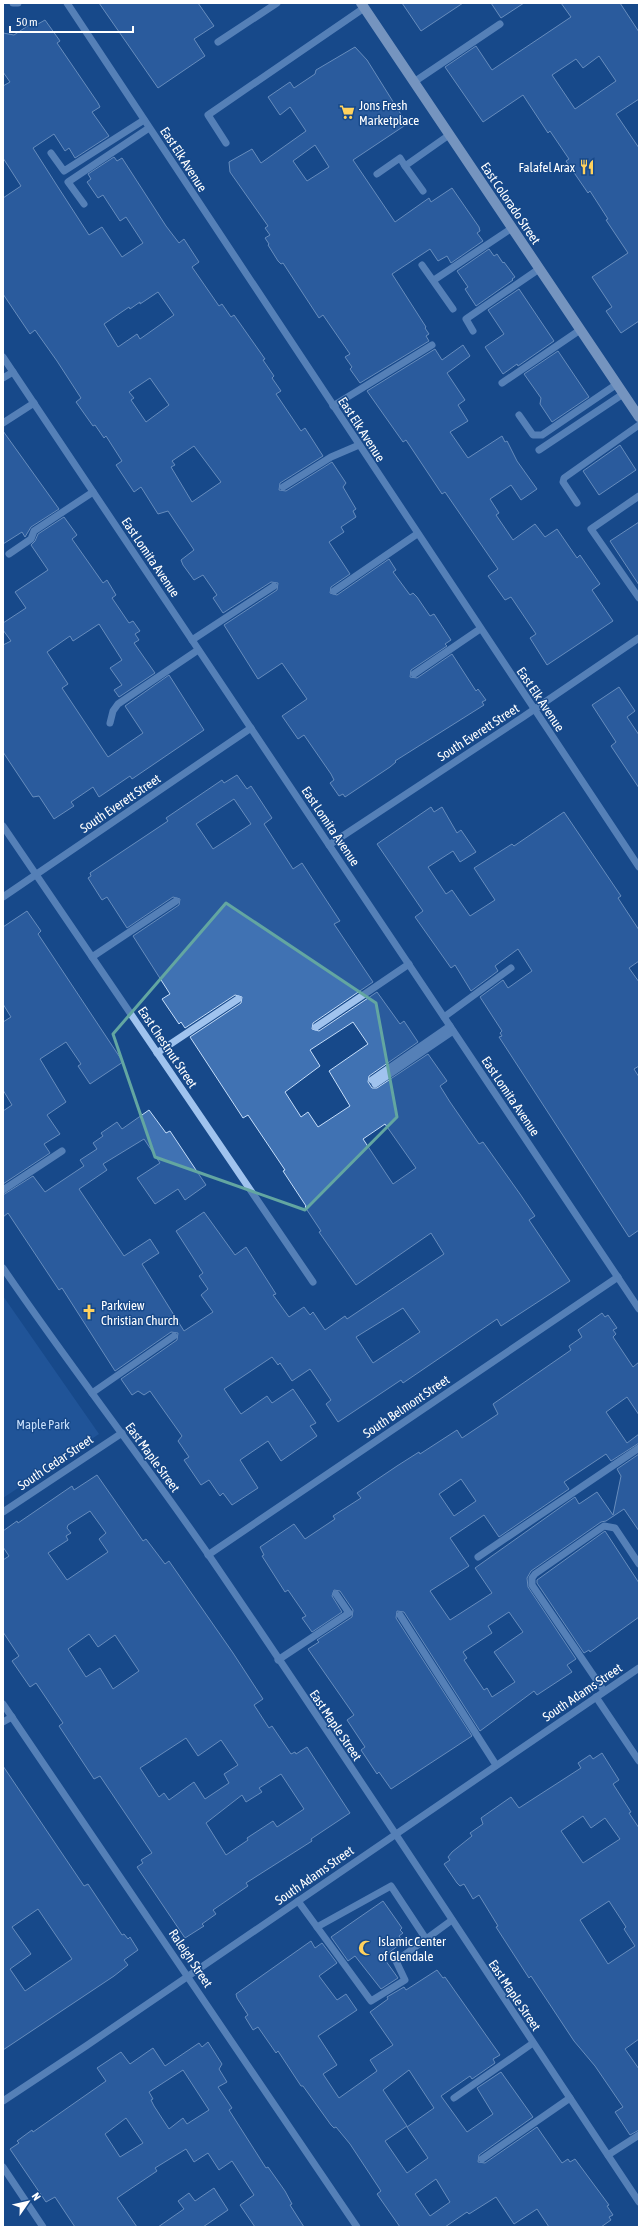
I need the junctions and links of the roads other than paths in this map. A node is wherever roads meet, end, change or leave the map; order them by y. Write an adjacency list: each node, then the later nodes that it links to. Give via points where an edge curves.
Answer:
1 (13, 3): 2 (street)
2 (18, 3)
3 (67, 3): 9 (street, East Elk Avenue)
4 (277, 3): 7 (street)
5 (362, 6): 8 (main road, East Colorado Street); 12 (street, via 208,115)
6 (500, 24): 8 (street)
7 (218, 42)
8 (414, 82): 11 (main road, East Colorado Street)
9 (144, 120): 10 (street, East Elk Avenue); 13 (street, via 64,171)
10 (149, 128): 17 (street, via 68,182); 33 (street, East Elk Avenue)
11 (449, 135): 14 (street); 18 (main road, East Colorado Street)
12 (226, 143)
13 (51, 153)
14 (405, 166): 15 (street, via 400,158); 16 (street)
15 (377, 174)
16 (423, 191)
17 (84, 204)
18 (512, 228): 20 (main road, East Colorado Street); 21 (street)
19 (422, 264): 21 (street)
20 (539, 269): 23 (main road, East Colorado Street); 24 (street, via 466,319)
21 (434, 280): 22 (street)
22 (453, 309)
23 (580, 330): 29 (street); 30 (main road, East Colorado Street)
24 (473, 331)
25 (432, 345): 33 (street)
26 (3, 358): 27 (street, East Lomita Avenue)
27 (13, 372): 28 (street); 32 (street, East Lomita Avenue)
28 (3, 378)
29 (502, 383)
30 (617, 384): 31 (main road, East Colorado Street); 34 (street, via 542,435 533,435)
31 (623, 394): 35 (main road, East Colorado Street); 39 (street)
32 (34, 403): 36 (street); 41 (street, East Lomita Avenue)
33 (333, 406): 38 (street, East Elk Avenue)
34 (519, 415)
35 (639, 417)
36 (3, 423)
37 (639, 425): 43 (street, via 564,478 563,482)
38 (359, 445): 40 (street, via 331,457); 44 (street, East Elk Avenue)
39 (539, 450)
40 (283, 487)
41 (93, 492): 45 (street, via 34,531 30,539); 51 (street, East Lomita Avenue)
42 (639, 496): 48 (street, via 591,529)
43 (577, 503)
44 (417, 534): 47 (street); 49 (street, East Elk Avenue)
45 (8, 554)
46 (274, 586): 51 (street)
47 (334, 591)
48 (639, 598)
49 (480, 629): 53 (street); 54 (street, East Elk Avenue)
50 (639, 638): 54 (street, South Everett Street)
51 (192, 640): 52 (street, East Lomita Avenue)
52 (198, 650): 55 (street, via 118,704); 56 (street, East Lomita Avenue)
53 (414, 674)
54 (534, 710): 58 (street, South Everett Street); 59 (street, East Elk Avenue)
55 (110, 723)
56 (251, 728): 58 (street, East Lomita Avenue); 60 (street, South Everett Street)
57 (3, 826): 60 (street, East Chestnut Street)
58 (329, 845): 64 (street, East Lomita Avenue)
59 (639, 867)
60 (36, 874): 61 (street, South Everett Street); 63 (street, East Chestnut Street)
61 (3, 897)
62 (176, 901): 63 (street)
63 (92, 957): 70 (street, East Chestnut Street)
64 (409, 964): 67 (street, East Lomita Avenue); 68 (street)
65 (511, 968): 67 (street)
66 (238, 999): 70 (street)
67 (444, 1017): 69 (street, East Lomita Avenue)
68 (316, 1027)
69 (452, 1029): 71 (street); 75 (street, East Lomita Avenue)
70 (157, 1053): 76 (street, East Chestnut Street)
71 (374, 1082)
72 (62, 1151): 73 (street)
73 (3, 1190)
74 (3, 1268): 79 (street, East Maple Street, via 52,1341)
75 (618, 1277): 77 (street, East Lomita Avenue); 83 (street, South Belmont Street)
76 (313, 1282)
77 (639, 1309)
78 (174, 1336): 79 (street)
79 (92, 1393): 80 (street, East Maple Street)
80 (122, 1433): 82 (street, South Cedar Street); 83 (street, East Maple Street)
81 (639, 1448): 84 (street)
82 (3, 1512)
83 (208, 1555): 88 (street, East Maple Street)
84 (478, 1557)
85 (639, 1564): 90 (street, via 615,1528 604,1526 532,1578 532,1585)
86 (336, 1594): 88 (street, via 349,1613)
87 (400, 1615): 96 (street)
88 (278, 1660): 97 (street, East Maple Street)
89 (639, 1668): 90 (street, South Adams Street)
90 (604, 1691): 91 (street, South Adams Street)
91 (596, 1697): 95 (street); 96 (street, South Adams Street)
92 (3, 1704): 93 (street, Raleigh Street)
93 (12, 1717): 94 (street); 102 (street, Raleigh Street)
94 (3, 1722)
95 (639, 1761)
96 (496, 1765): 97 (street, South Adams Street)
97 (394, 1835): 98 (street, South Adams Street); 99 (street, East Maple Street)
98 (298, 1901): 100 (street); 102 (street, South Adams Street)
99 (452, 1920): 101 (street); 103 (street, East Maple Street)
100 (317, 1927): 101 (street, via 391,1886); 101 (street, via 371,2001 405,1980 396,1961)
101 (426, 1939)
102 (188, 1976): 106 (street, South Adams Street); 113 (street, Raleigh Street)
103 (533, 2043): 104 (street); 105 (street, East Maple Street)
104 (454, 2098)
105 (570, 2098): 108 (street, East Maple Street); 109 (street)
106 (3, 2101)
107 (639, 2135): 108 (street)
108 (608, 2155): 111 (street, East Maple Street)
109 (482, 2159)
110 (3, 2167): 112 (street)
111 (639, 2202)
112 (43, 2227)
113 (357, 2227)

